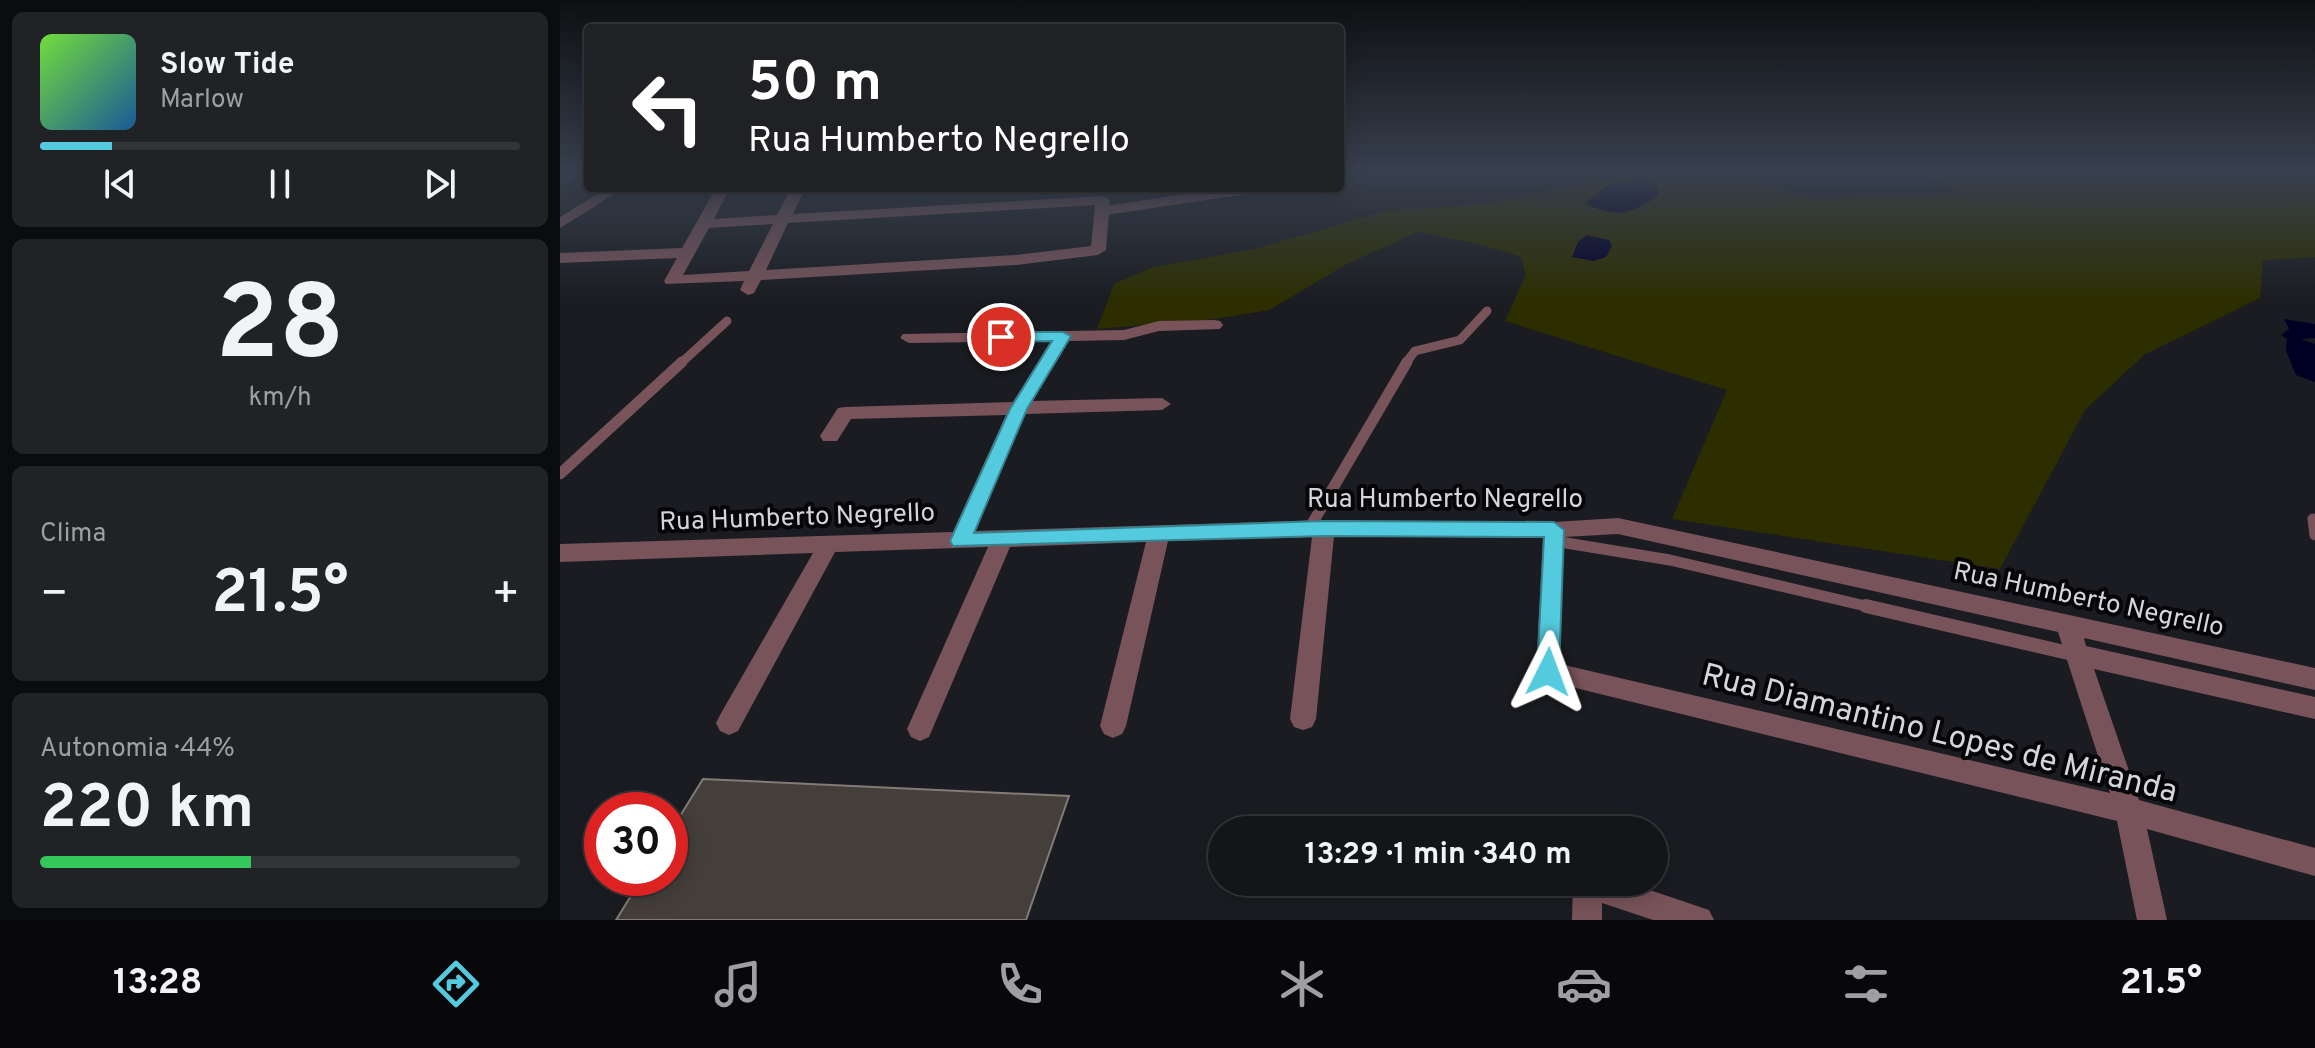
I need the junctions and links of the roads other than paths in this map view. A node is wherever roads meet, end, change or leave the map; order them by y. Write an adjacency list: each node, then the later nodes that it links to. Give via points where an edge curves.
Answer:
1 (707, 216): 6 (street)
2 (783, 216): 5 (street)
3 (857, 216): 5 (street)
4 (1101, 216): 9 (street, via 1098,250)
5 (781, 219): 6 (street); 9 (street)
6 (702, 224): 7 (street)
7 (685, 253): 8 (street); 9 (street, via 672,281)
8 (560, 258)
9 (752, 282)
10 (1487, 311): 20 (lane, via 1460,340 1415,351)
11 (727, 321): 18 (lane)
12 (1214, 325): 13 (street)
13 (1063, 336): 14 (street); 16 (street)
14 (909, 338)
15 (1162, 404): 16 (street)
16 (1018, 409): 17 (street, via 845,413); 25 (street)
17 (830, 436)
18 (560, 474)
19 (2313, 519): 22 (lane)
20 (1316, 529): 21 (street, Rua Humberto Negrello); 23 (street, Rua Humberto Negrello); 32 (street)
21 (1159, 533): 24 (street, Rua Humberto Negrello); 34 (street)
22 (2315, 535)
23 (1554, 536): 28 (street, Rua Humberto Negrello, via 1618,526); 29 (lane, Rua Humberto Negrello); 36 (street, Rua Diamantino Lopes de Miranda, via 1548,672)
24 (1002, 539): 25 (street, Rua Humberto Negrello); 35 (street)
25 (960, 541): 26 (street, Rua Humberto Negrello)
26 (829, 544): 27 (street, Rua Humberto Negrello); 33 (street)
27 (560, 553)
28 (2067, 624): 29 (street); 30 (street, Rua Humberto Negrello)
29 (2079, 655): 31 (street, Rua Humberto Negrello); 36 (street)
30 (2315, 679)
31 (2315, 708)
32 (1303, 719)
33 (729, 723)
34 (1113, 726)
35 (920, 729)
36 (2129, 811): 37 (street, Rua Diamantino Lopes de Miranda); 42 (street)
37 (2315, 862)
38 (1587, 896): 40 (street)
39 (1624, 896): 41 (street)
40 (1587, 920)
41 (1699, 920)
42 (2152, 920)

